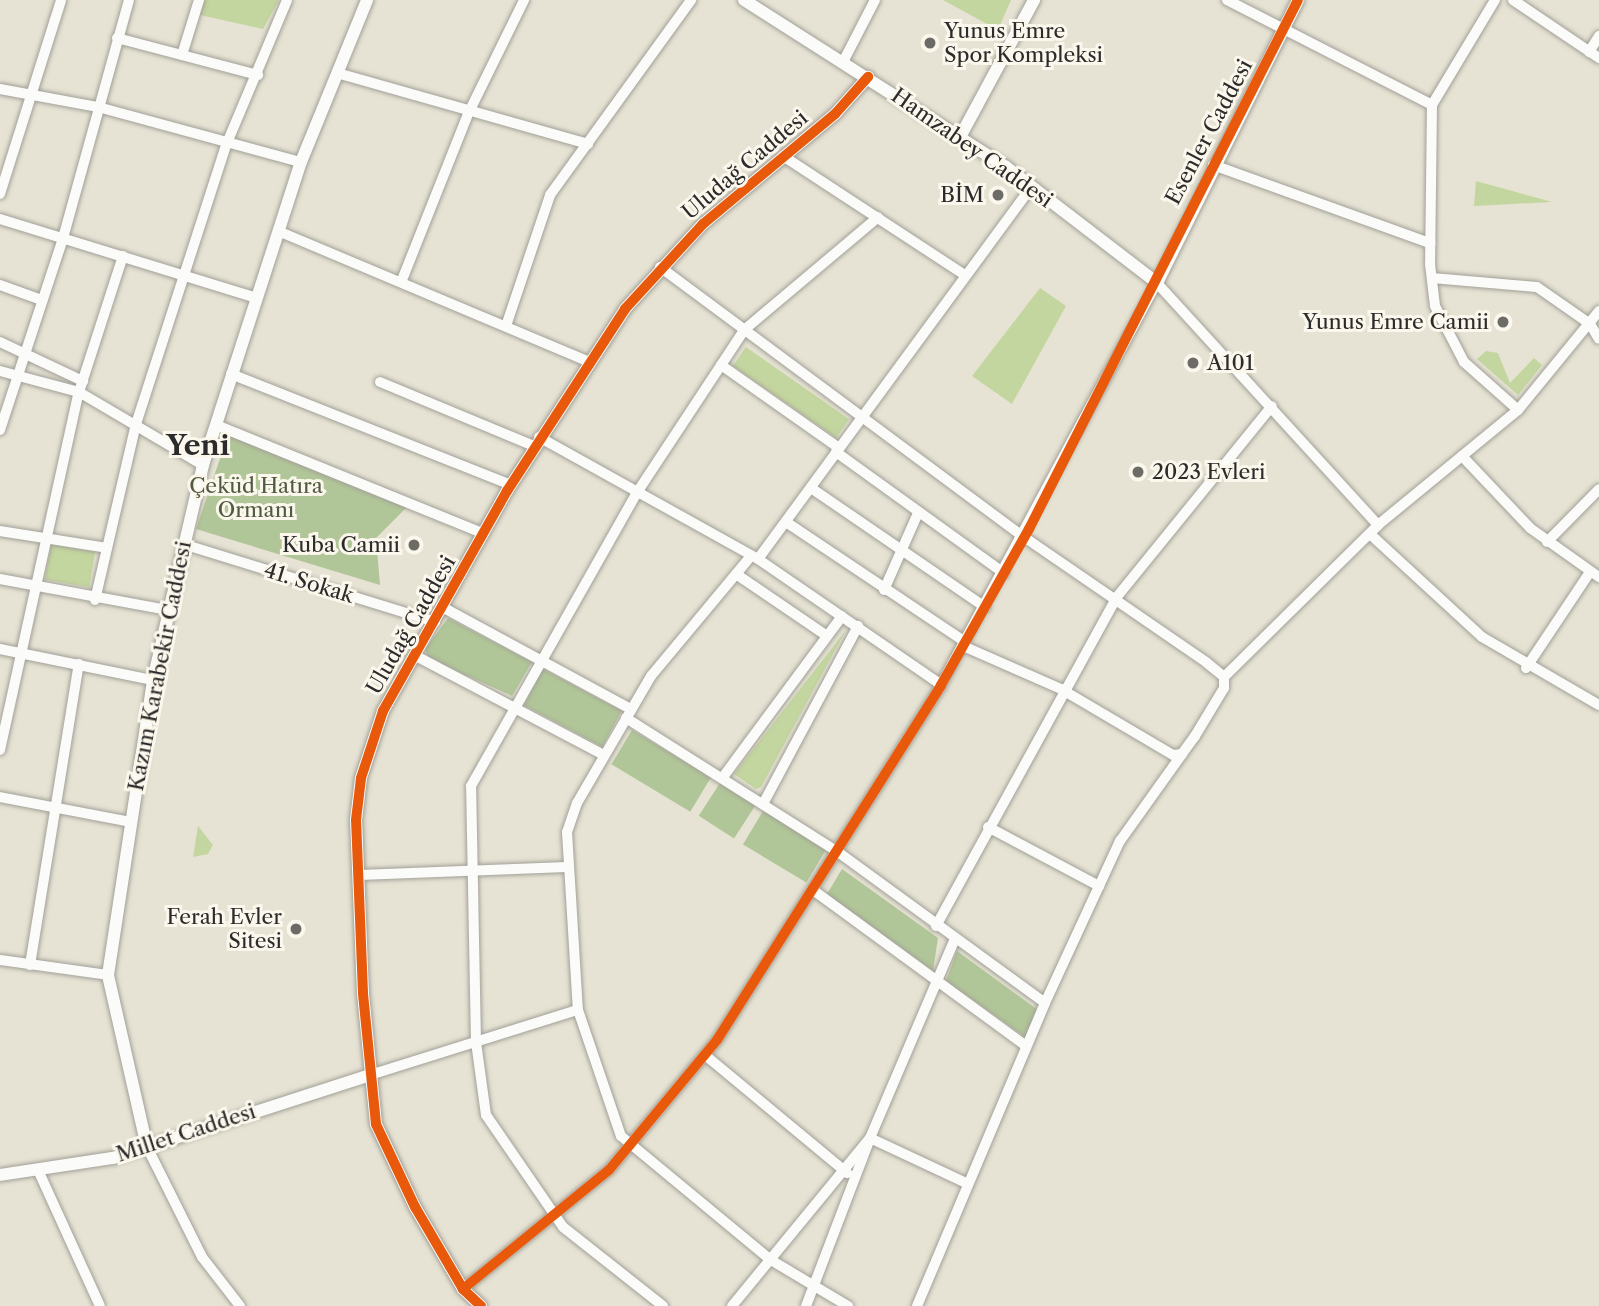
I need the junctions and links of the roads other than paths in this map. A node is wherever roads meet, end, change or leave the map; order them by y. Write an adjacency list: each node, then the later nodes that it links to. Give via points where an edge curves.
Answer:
1 (61, 0): 26 (street)
2 (129, 0): 17 (street)
3 (199, 0): 19 (street)
4 (287, 0): 23 (street)
5 (367, 0): 22 (street, Kazım Karabekir Caddesi)
6 (524, 0): 29 (street)
7 (691, 0): 32 (street)
8 (744, 0): 21 (street, Hamzabey Caddesi)
9 (875, 0): 21 (street)
10 (1034, 0): 30 (street)
11 (1227, 0): 15 (street)
12 (1298, 0): 15 (street, Esenler Caddesi)
13 (1494, 0): 27 (street)
14 (1513, 0): 18 (street)
15 (1284, 28): 27 (street); 35 (street, Esenler Caddesi)
16 (1599, 36): 18 (street)
17 (117, 38): 19 (street); 28 (street)
18 (1589, 52): 20 (street)
19 (182, 55): 23 (street)
20 (1599, 58)
21 (843, 62): 24 (street, Hamzabey Caddesi)
22 (337, 73): 29 (street); 34 (street, Kazım Karabekir Caddesi)
23 (258, 75): 31 (street)
24 (868, 77): 30 (street, Hamzabey Caddesi); 33 (street, Uludağ Caddesi)
25 (0, 89): 26 (street)
26 (34, 97): 28 (street); 37 (street)
27 (1432, 105): 42 (street)
28 (98, 107): 31 (street); 41 (street)
29 (469, 112): 32 (street); 48 (street)
30 (960, 137): 36 (street, Hamzabey Caddesi)
31 (227, 143): 34 (street); 46 (street)
32 (588, 144): 54 (street, via 550,195)
33 (783, 156): 38 (street); 44 (street, Uludağ Caddesi)
34 (301, 162): 40 (street, Kazım Karabekir Caddesi)
35 (1213, 165): 42 (street); 49 (street, Esenler Caddesi)
36 (1031, 187): 45 (street); 49 (street, Hamzabey Caddesi)
37 (0, 194)
38 (878, 217): 45 (street); 56 (street)
39 (0, 219): 41 (street)
40 (278, 231): 48 (street); 51 (street, Kazım Karabekir Caddesi)
41 (64, 238): 43 (street); 52 (street)
42 (1430, 243): 47 (street)
43 (123, 256): 46 (street); 65 (street)
44 (660, 267): 56 (street); 60 (street, Uludağ Caddesi)
45 (965, 275): 70 (street)
46 (185, 276): 51 (street); 71 (street)
47 (1432, 278): 55 (street, via 1537,287); 69 (street, via 1435,306 1464,362)
48 (402, 280): 54 (street)
49 (1157, 283): 68 (street, via 1182,318); 88 (street)
50 (0, 285): 52 (street)
51 (257, 298): 64 (street, Kazım Karabekir Caddesi)
52 (42, 300): 59 (street)
53 (1599, 311): 55 (street)
54 (507, 323): 60 (street)
55 (1594, 324): 57 (street); 69 (street)
56 (744, 330): 61 (street); 70 (street)
57 (1599, 339)
58 (0, 342): 59 (street)
59 (23, 352): 63 (street); 65 (street)
60 (589, 362): 74 (street, Uludağ Caddesi)
61 (721, 365): 75 (street); 81 (street)
62 (0, 371): 63 (street)
63 (16, 374): 67 (street); 73 (street)
64 (231, 374): 72 (street, Kazım Karabekir Caddesi); 78 (street)
65 (83, 381): 67 (street)
66 (380, 382): 74 (street)
67 (79, 392): 71 (street); 89 (street)
68 (1272, 406): 84 (street); 101 (street)
69 (1518, 410): 76 (street)
70 (863, 415): 75 (street); 88 (street)
71 (136, 424): 77 (street); 92 (street)
72 (216, 425): 77 (street, Kazım Karabekir Caddesi); 86 (street)
73 (0, 430)
74 (537, 442): 78 (street, Uludağ Caddesi); 81 (street)
75 (838, 450): 79 (street); 82 (street)
76 (1462, 456): 84 (street); 90 (street)
77 (203, 465): 91 (street, Kazım Karabekir Caddesi)
78 (511, 485): 86 (street, Uludağ Caddesi)
79 (811, 488): 83 (street); 93 (street)
80 (1599, 489): 90 (street)
81 (636, 494): 94 (street); 114 (street)
82 (918, 513): 93 (street); 95 (street)
83 (786, 522): 94 (street); 100 (street)
84 (1378, 526): 87 (street)
85 (0, 531): 89 (street)
86 (484, 534): 104 (street, Uludağ Caddesi)
87 (1370, 534): 116 (street, via 1482,637); 117 (street)
88 (1024, 537): 95 (street); 101 (street)
89 (43, 538): 92 (street); 99 (street)
90 (1546, 542): 97 (street)
91 (183, 544): 105 (street, Kazım Karabekir Caddesi); 107 (street, 41. Sokak)
92 (107, 548): 102 (street)
93 (901, 551): 100 (street); 103 (street)
94 (755, 557): 96 (street); 106 (street)
95 (1004, 573): 103 (street)
96 (736, 575): 109 (street); 123 (street)
97 (1595, 575): 116 (street)
98 (0, 579): 99 (street)
99 (33, 586): 102 (street); 112 (street)
100 (884, 590): 110 (street)
101 (1116, 598): 117 (street); 120 (street)
102 (95, 600): 105 (street)
103 (985, 607): 110 (street)
104 (444, 608): 107 (street, Uludağ Caddesi); 114 (street)
105 (168, 610): 118 (street, Kazım Karabekir Caddesi)
106 (842, 616): 108 (street); 109 (street)
107 (435, 622): 113 (street, Uludağ Caddesi)
108 (858, 626): 119 (street); 129 (street)
109 (827, 636): 127 (street)
110 (964, 644): 119 (street); 120 (street)
111 (0, 649): 112 (street)
112 (19, 652): 115 (street); 124 (street)
113 (416, 656): 122 (street); 136 (street, Uludağ Caddesi, via 383,711 361,778)
114 (542, 659): 122 (street); 123 (street)
115 (79, 664): 118 (street); 130 (street)
116 (1526, 668): 121 (street)
117 (1224, 677): 125 (street, via 1224,688)
118 (153, 680): 131 (street, Kazım Karabekir Caddesi)
119 (941, 685): 133 (street)
120 (1061, 690): 125 (street, via 1173,755); 132 (street)
121 (1599, 704)
122 (515, 705): 126 (street); 135 (street, via 471,786)
123 (629, 713): 126 (street); 127 (street)
124 (0, 750)
125 (1182, 754): 137 (street, via 1120,841)
126 (604, 755): 134 (street, via 577,803 568,832)
127 (723, 778): 129 (street)
128 (0, 797): 130 (street)
129 (763, 804): 133 (street)
130 (59, 809): 131 (street); 142 (street)
131 (131, 822): 143 (street, Kazım Karabekir Caddesi)
132 (988, 827): 137 (street); 139 (street)
133 (838, 852): 138 (street); 139 (street)
134 (568, 867): 135 (street); 146 (street)
135 (469, 870): 136 (street); 147 (street)
136 (358, 875): 150 (street, Uludağ Caddesi)
137 (1099, 886): 145 (street)
138 (813, 891): 144 (street); 149 (street)
139 (936, 926): 140 (street)
140 (954, 941): 144 (street); 145 (street)
141 (0, 960): 142 (street)
142 (30, 965): 143 (street)
143 (108, 975): 152 (street, Kazım Karabekir Caddesi)
144 (937, 981): 148 (street); 151 (street)
145 (1045, 1003): 148 (street)
146 (578, 1010): 147 (street); 153 (street, via 593,1067 621,1136)
147 (476, 1042): 150 (street); 158 (street, via 486,1115)
148 (1026, 1046): 157 (street)
149 (705, 1055): 153 (street); 155 (street)
150 (370, 1075): 152 (street, Millet Caddesi); 160 (street, Uludağ Caddesi, via 376,1124)
151 (870, 1138): 155 (street); 157 (street); 161 (street)
152 (147, 1147): 154 (street, Millet Caddesi); 163 (street, via 202,1257)
153 (633, 1147): 158 (street); 159 (street)
154 (38, 1170): 156 (street, Millet Caddesi); 162 (street)
155 (847, 1173): 159 (street)
156 (0, 1175)
157 (968, 1184): 169 (street)
158 (555, 1218): 160 (street); 165 (street)
159 (771, 1260): 161 (street); 166 (street)
160 (463, 1289): 164 (street, Uludağ Caddesi)
161 (813, 1290): 167 (street); 168 (street)
162 (100, 1306)
163 (240, 1306)
164 (481, 1306)
165 (663, 1306)
166 (732, 1306)
167 (806, 1306)
168 (848, 1306)
169 (918, 1306)

